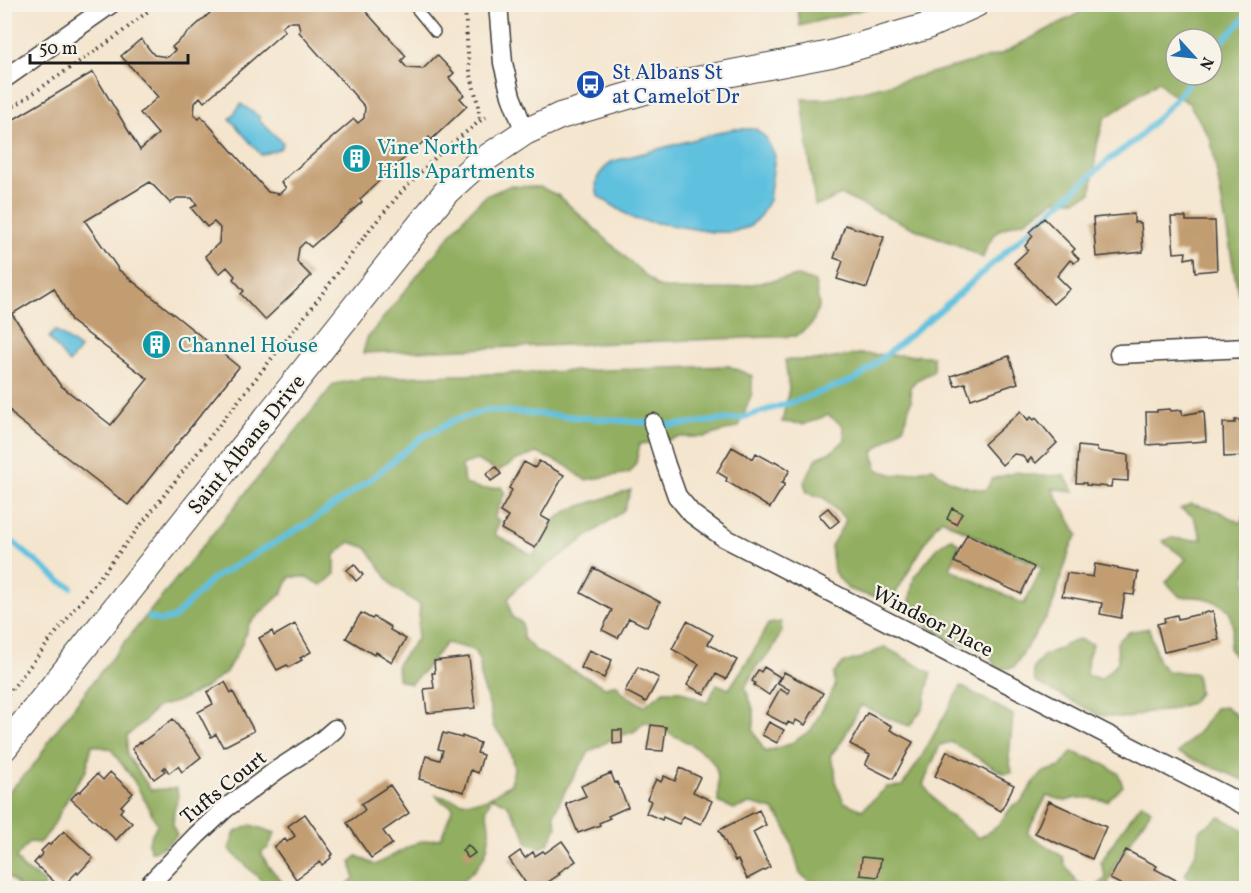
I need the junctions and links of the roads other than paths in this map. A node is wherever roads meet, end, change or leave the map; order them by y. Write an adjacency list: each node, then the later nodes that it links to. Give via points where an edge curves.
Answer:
1 (111, 4): 6 (street)
2 (412, 4): 5 (lane)
3 (498, 4): 7 (street, via 504,63)
4 (976, 4): 7 (street, Saint Albans Drive, via 925,27 831,54 655,88 560,116)
5 (435, 32)
6 (4, 79)
7 (525, 132): 12 (street, Saint Albans Drive, via 476,165 447,191)
8 (1246, 348): 9 (street)
9 (1119, 354)
10 (653, 423): 13 (street, Windsor Place, via 677,496 692,514 723,537)
11 (335, 729): 14 (street, Tufts Court, via 226,808)
12 (4, 748)
13 (1246, 806)
14 (146, 888)

